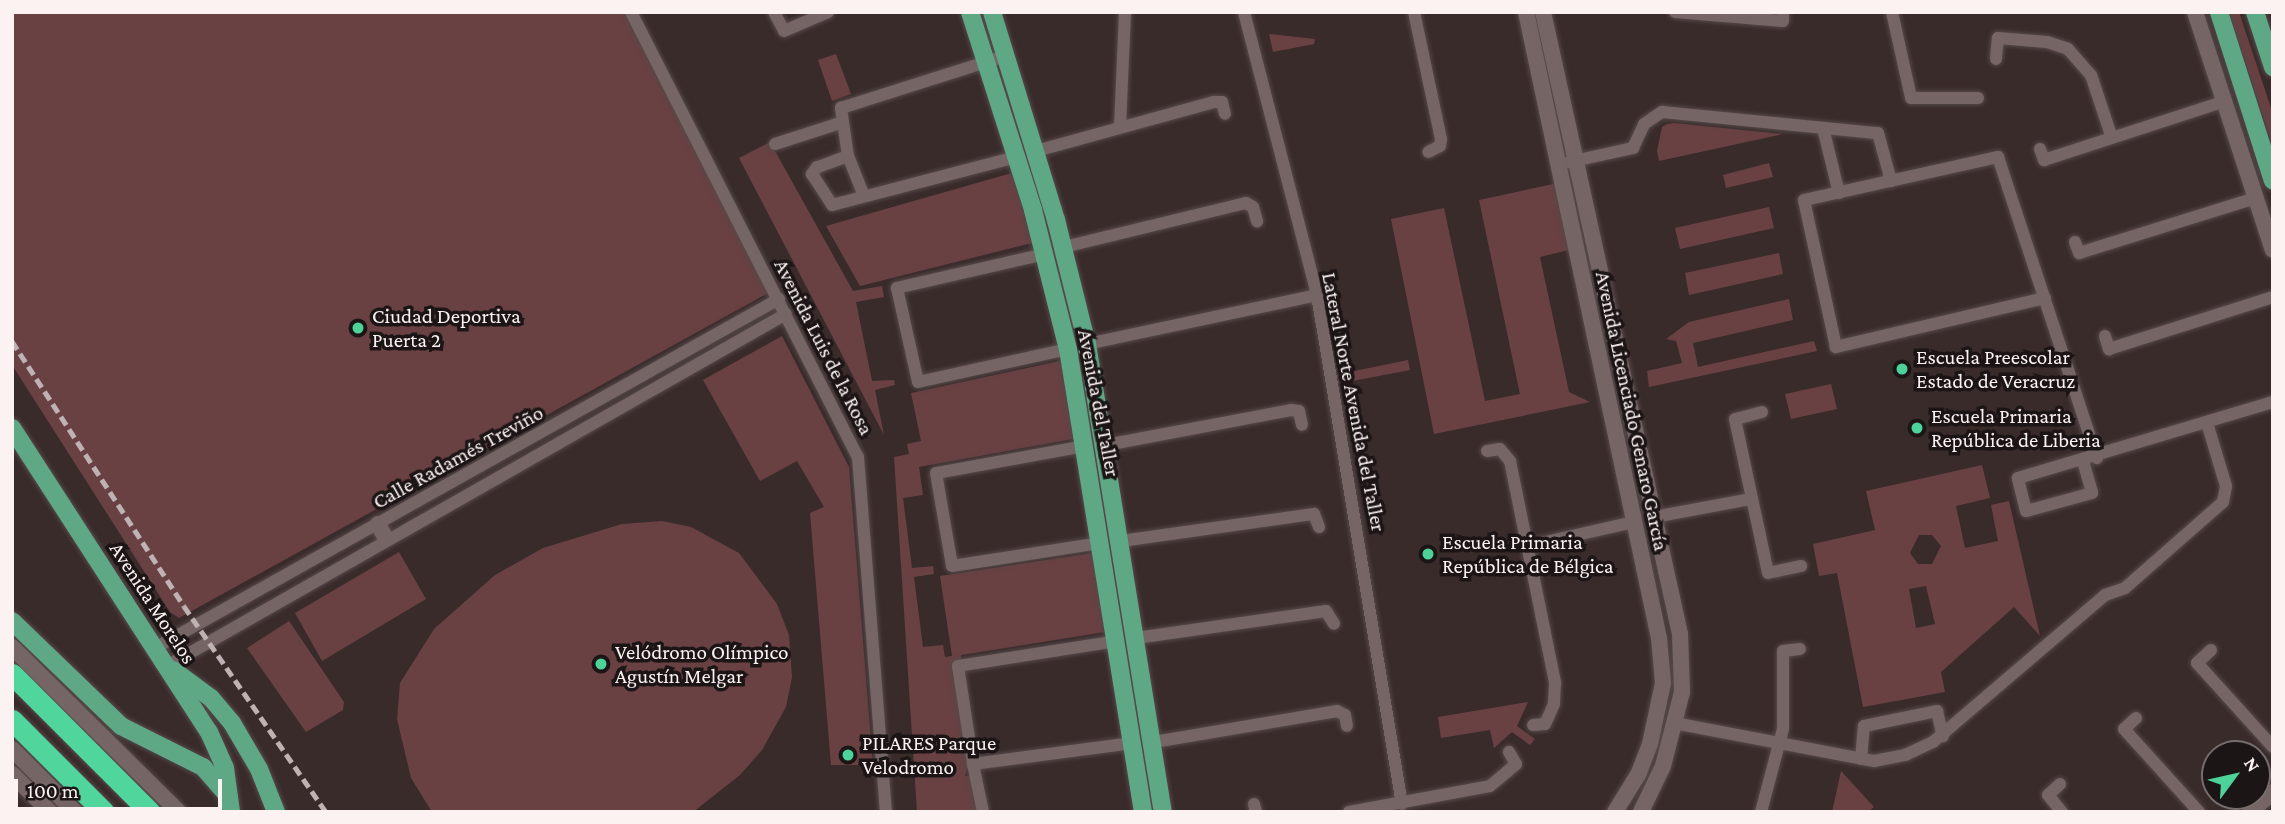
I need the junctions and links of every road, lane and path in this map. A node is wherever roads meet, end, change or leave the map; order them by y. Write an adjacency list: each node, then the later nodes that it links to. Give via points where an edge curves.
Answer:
1 (631, 12): 49 (street, Avenida Luis de la Rosa)
2 (774, 12): 3 (street, via 784,31)
3 (828, 12)
4 (970, 12): 19 (main road, Avenida del Taller)
5 (992, 12): 17 (main road, Avenida del Taller)
6 (1125, 12): 26 (street)
7 (1244, 12): 46 (street, Lateral Norte Avenida del Taller)
8 (1414, 12): 32 (street, via 1441,139 1440,146)
9 (1526, 12): 21 (street, Avenida Licenciado Genaro García)
10 (1543, 12): 21 (street, Avenida Licenciado Genaro García)
11 (1675, 12): 12 (street, via 1783,21)
12 (1783, 12)
13 (1892, 12): 22 (street, via 1911,98)
14 (2195, 12): 23 (street)
15 (2220, 12): 37 (main road)
16 (2255, 12): 20 (main road)
17 (1005, 56): 19 (street); 31 (main road, Avenida del Taller)
18 (1996, 59): 28 (street, via 1998,38 2047,42 2068,50 2091,75)
19 (985, 63): 25 (street, via 841,108); 34 (main road, Avenida del Taller)
20 (2273, 67)
21 (1551, 89): 35 (street, Avenida Licenciado Genaro García)
22 (1978, 98)
23 (2223, 102): 28 (street); 40 (street)
24 (1225, 114): 26 (street, via 1219,101)
25 (843, 122): 29 (street); 33 (street)
26 (1120, 127): 31 (street)
27 (1823, 128): 35 (street, via 1662,112 1644,124 1633,148); 36 (street, via 1878,133); 38 (street)
28 (2112, 138): 30 (street, via 2044,160)
29 (775, 144)
30 (2040, 149)
31 (1036, 151): 43 (main road, Avenida del Taller)
32 (1428, 152)
33 (848, 156): 39 (street); 39 (street, via 817,167 813,179 832,205)
34 (1016, 157): 39 (street); 45 (main road, Avenida del Taller)
35 (1567, 162): 59 (street, Avenida Licenciado Genaro García); 61 (street, Avenida Licenciado Genaro García)
36 (1891, 181): 38 (street); 48 (street, via 1998,157)
37 (2273, 181)
38 (1839, 193): 48 (street, via 1804,200 1836,347)
39 (864, 197)
40 (2256, 198): 42 (street, via 2079,253); 44 (street)
41 (1257, 221): 43 (street, via 1254,207 1246,203)
42 (2075, 242)
43 (1064, 247): 52 (main road, Avenida del Taller)
44 (2273, 250)
45 (1045, 254): 53 (main road, Avenida del Taller); 53 (street, via 897,288 918,382)
46 (1317, 295): 52 (street); 107 (street, Lateral Norte Avenida del Taller)
47 (2273, 297): 51 (street, via 2109,349)
48 (2045, 298): 64 (street)
49 (779, 299): 50 (street, Avenida Luis de la Rosa); 69 (street, Calle Radamés Treviño)
50 (786, 314): 71 (street, Calle Radamés Treviño); 116 (street, Avenida Luis de la Rosa, via 860,465)
51 (2105, 336)
52 (1087, 344): 60 (main road, Avenida del Taller)
53 (1068, 349): 62 (main road, Avenida del Taller)
54 (2273, 402): 56 (street)
55 (1762, 412): 66 (street, via 1735,419)
56 (2207, 424): 64 (street); 95 (street, via 2227,495 2125,588 2105,594)
57 (1302, 425): 60 (street, via 1299,411 1291,410)
58 (12, 428): 85 (main road, Avenida Morelos)
59 (1637, 442): 61 (street); 67 (street, Avenida Licenciado Genaro García)
60 (1106, 445): 72 (main road, Avenida del Taller)
61 (1619, 445): 68 (street, Avenida Licenciado Genaro García)
62 (1085, 446): 73 (main road, Avenida del Taller); 73 (street, via 936,473 952,566)
63 (1487, 451): 74 (street, via 1500,449 1508,456)
64 (2097, 458): 65 (street)
65 (2083, 461): 65 (street, via 2092,493 2026,511 2018,478)
66 (1751, 499): 67 (street); 75 (street, via 1768,573)
67 (1654, 517): 80 (street, Avenida Licenciado Genaro García)
68 (1634, 522): 74 (street); 82 (street, Avenida Licenciado Genaro García)
69 (377, 524): 71 (street); 85 (street, Calle Radamés Treviño)
70 (1319, 527): 72 (street, via 1314,514)
71 (387, 540): 88 (street, Calle Radamés Treviño)
72 (1121, 541): 76 (main road, Avenida del Taller)
73 (1101, 543): 77 (main road, Avenida del Taller)
74 (1528, 546): 93 (street, via 1555,683 1554,704 1545,724)
75 (1801, 566)
76 (1130, 597): 77 (main road); 81 (main road, Avenida del Taller)
77 (1110, 600): 83 (main road, Avenida del Taller)
78 (12, 621): 108 (main road, via 121,726 203,767)
79 (1335, 624): 81 (street, via 1326,611)
80 (1680, 634): 82 (street); 92 (street, Avenida Licenciado Genaro García, via 1682,692)
81 (1136, 638): 96 (main road, Avenida del Taller)
82 (1658, 638): 121 (street, Avenida Licenciado Genaro García, via 1663,683 1650,744)
83 (1117, 641): 97 (main road, Avenida del Taller); 103 (street, via 958,666)
84 (12, 647): 114 (street)
85 (155, 649): 88 (main road, Avenida Morelos)
86 (1800, 649): 98 (street, via 1783,651 1786,700)
87 (2211, 650): 99 (street, via 2197,663)
88 (167, 666): 108 (main road, Avenida Morelos, via 214,742 225,768); 115 (main road, via 204,692 232,723)
89 (12, 674): 113 (highway)
90 (2136, 718): 125 (street, via 2124,729)
91 (12, 720): 112 (highway)
92 (1674, 723): 98 (street); 122 (street, Avenida Licenciado Genaro García, via 1663,766)
93 (1533, 725)
94 (1347, 726): 96 (street, via 1345,715 1337,711)
95 (1943, 736): 102 (street, via 1896,758); 102 (street, via 1937,711 1864,726)
96 (1154, 742): 119 (main road, Avenida del Taller)
97 (1133, 743): 103 (street); 118 (main road, Avenida del Taller)
98 (1780, 744): 102 (street); 123 (street)
99 (2273, 747)
100 (12, 749): 111 (street)
101 (1509, 752): 107 (street, via 1516,764 1490,786)
102 (1861, 759)
103 (973, 764): 117 (street)
104 (12, 774): 110 (street)
105 (2060, 784): 124 (street, via 2048,796)
106 (2273, 792): 126 (street)
107 (1402, 804): 109 (street)
108 (231, 807)
109 (1388, 809): 120 (street)
110 (50, 812)
111 (75, 812)
112 (104, 812)
113 (150, 812)
114 (179, 812)
115 (276, 812)
116 (886, 812)
117 (983, 812)
118 (1143, 812)
119 (1163, 812)
120 (1349, 812)
121 (1615, 812)
122 (1641, 812)
123 (1760, 812)
124 (2062, 812)
125 (2199, 812)
126 (2250, 812)

